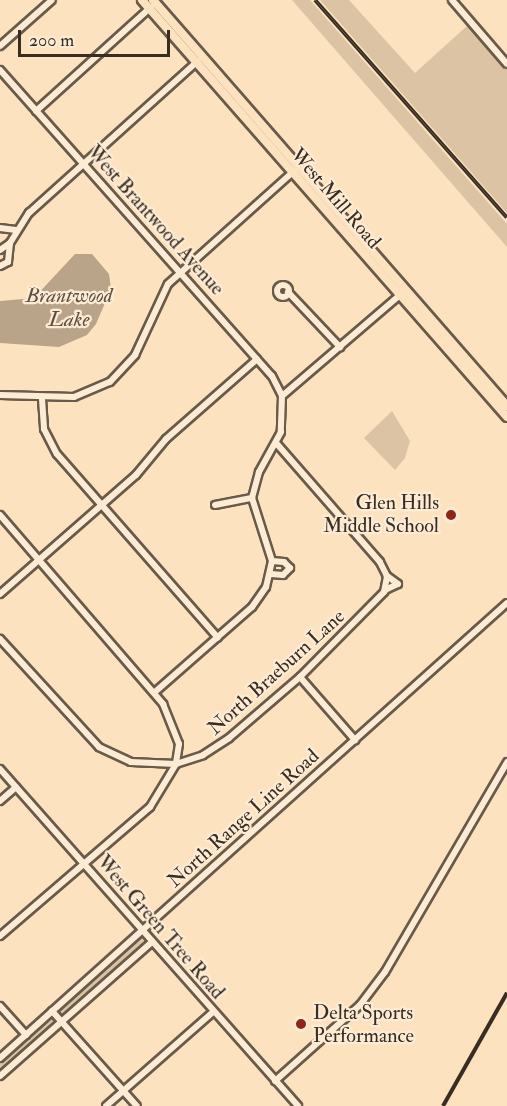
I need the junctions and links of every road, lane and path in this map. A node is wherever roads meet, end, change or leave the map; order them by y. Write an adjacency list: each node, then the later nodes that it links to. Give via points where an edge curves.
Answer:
1 (52, 0): 5 (street)
2 (141, 0): 4 (main road, West Mill Road)
3 (453, 1): 7 (street)
4 (153, 4): 6 (main road, West Mill Road); 9 (street)
5 (0, 46)
6 (199, 60): 10 (street); 11 (main road, West Mill Road); 12 (main road, West Mill Road)
7 (507, 64)
8 (0, 70): 9 (street, West Brantwood Avenue)
9 (36, 111): 10 (street, West Brantwood Avenue)
10 (83, 163): 14 (street); 18 (street, West Brantwood Avenue)
11 (299, 167): 12 (street); 20 (main road, West Mill Road)
12 (292, 173): 18 (street); 20 (main road, West Mill Road)
13 (0, 228): 14 (street)
14 (16, 230): 15 (street)
15 (10, 243): 16 (street); 17 (street, via 8,262)
16 (0, 250)
17 (0, 266)
18 (181, 272): 22 (street, West Brantwood Avenue); 25 (street, via 162,291 135,355 119,374 84,395)
19 (288, 292): 21 (street)
20 (402, 292): 21 (street); 26 (main road, West Mill Road); 27 (main road, West Mill Road)
21 (340, 347): 24 (street)
22 (257, 359): 24 (street, West Brantwood Avenue); 30 (street, via 166,439)
23 (0, 395): 25 (street)
24 (282, 396): 28 (street, via 284,424)
25 (42, 399): 30 (street, via 44,429 57,454)
26 (507, 406)
27 (507, 417)
28 (277, 444): 29 (street, via 262,465); 36 (street, via 377,558)
29 (252, 498): 31 (street); 34 (street)
30 (102, 505): 33 (street); 40 (street)
31 (215, 505)
32 (0, 515): 33 (street)
33 (39, 560): 38 (street); 43 (street)
34 (272, 561): 35 (street); 35 (street, via 284,562 290,568 284,575)
35 (271, 574): 40 (street, via 252,607)
36 (387, 576): 37 (street); 37 (street, via 399,584)
37 (385, 591): 42 (street, North Braeburn Lane)
38 (0, 594)
39 (507, 603): 44 (street, North Range Line Road)
40 (218, 638): 43 (street)
41 (0, 639): 46 (street, via 99,747 131,762)
42 (300, 677): 44 (street); 46 (street, North Braeburn Lane, via 216,748)
43 (155, 693): 46 (street, via 174,725 179,744)
44 (355, 740): 51 (street, North Range Line Road)
45 (507, 762): 61 (street, via 385,972 360,1005)
46 (176, 764): 50 (street, via 155,802)
47 (0, 769): 48 (street, West Green Tree Road)
48 (16, 787): 49 (street); 50 (street, West Green Tree Road)
49 (0, 801)
50 (83, 865): 51 (street, West Green Tree Road); 52 (street)
51 (141, 931): 53 (street, West Green Tree Road); 55 (street, North Range Line Road)
52 (0, 936)
53 (151, 943): 56 (street, West Green Tree Road); 57 (street)
54 (0, 1006): 58 (street)
55 (52, 1011): 57 (street); 58 (street, North Range Line Road)
56 (213, 1012): 61 (street, West Green Tree Road); 62 (street)
57 (61, 1022): 60 (street); 62 (street)
58 (26, 1035): 59 (street, North Range Line Road)
59 (0, 1058)
60 (0, 1076)
61 (275, 1081): 65 (street, West Green Tree Road)
62 (123, 1091): 63 (street); 64 (street)
63 (106, 1106)
64 (137, 1106)
65 (298, 1106)

